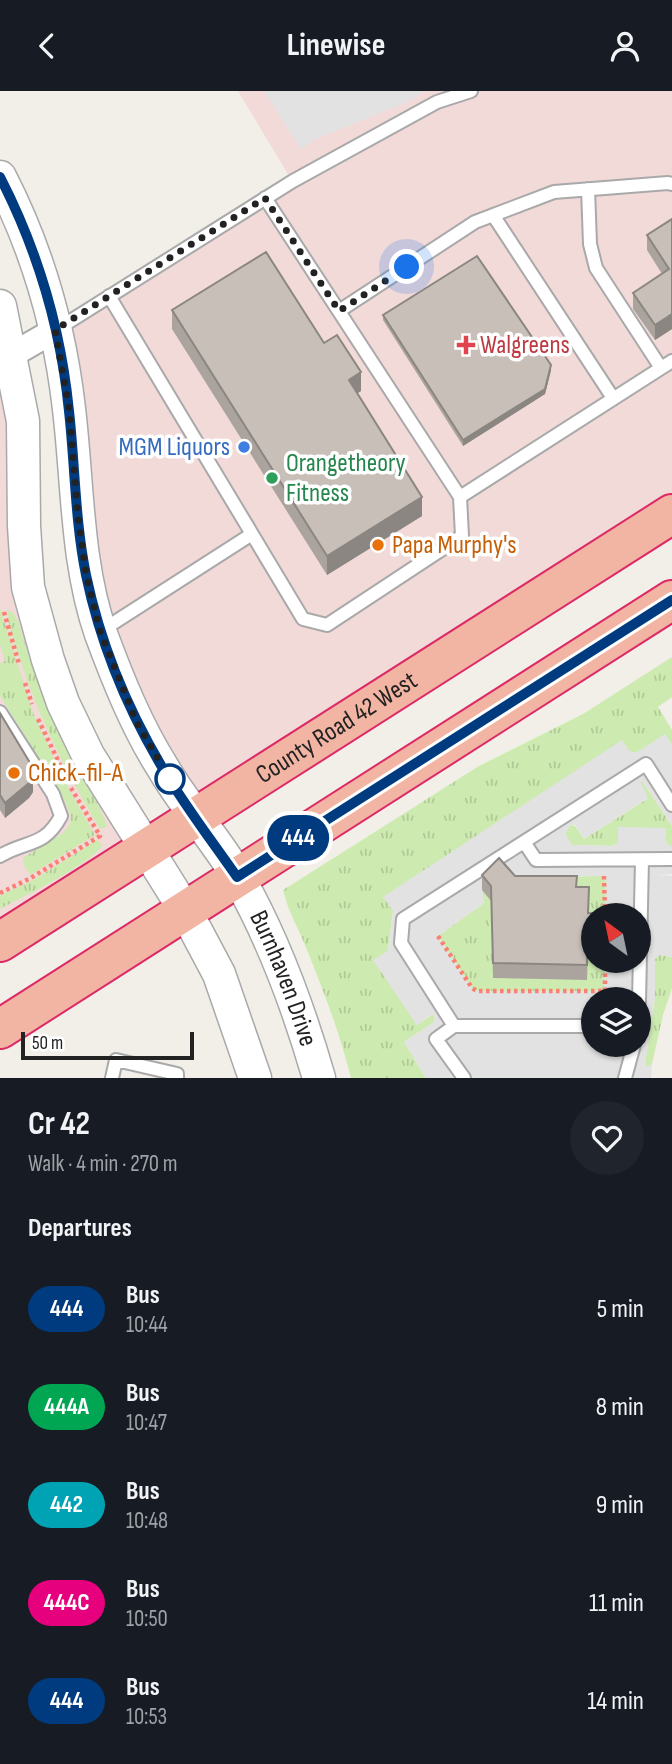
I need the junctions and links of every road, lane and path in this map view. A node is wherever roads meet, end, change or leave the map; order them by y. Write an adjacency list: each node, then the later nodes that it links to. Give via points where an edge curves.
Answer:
1 (471, 91): 5 (lane, via 437,103)
2 (0, 177): 10 (street, Burnhaven Drive, via 44,285)
3 (672, 184): 4 (lane)
4 (588, 189): 6 (lane, via 554,191); 12 (lane, via 590,244 596,268)
5 (265, 198): 7 (lane); 9 (lane)
6 (493, 215): 9 (lane, via 475,222); 13 (lane)
7 (109, 296): 10 (lane); 16 (lane)
8 (0, 306): 11 (street)
9 (339, 311): 14 (lane)
10 (55, 330): 11 (street); 18 (street, Burnhaven Drive, via 69,408 79,529)
11 (5, 360): 24 (street, via 23,421 24,526 31,599 63,703 88,755)
12 (667, 365): 13 (lane)
13 (613, 398): 14 (lane)
14 (460, 497): 16 (lane, via 462,536 327,625 303,619)
15 (672, 514): 21 (highway, County Road 42 West)
16 (252, 534): 18 (lane)
17 (672, 600): 29 (highway)
18 (100, 631): 21 (street, Burnhaven Drive, via 137,723)
19 (0, 712): 25 (lane, via 53,794 61,816 53,831 37,842)
20 (672, 805): 23 (lane, via 646,764)
21 (196, 817): 24 (highway, County Road 42 West); 29 (street, Burnhaven Drive)
22 (100, 836): 30 (path)
23 (524, 842): 26 (lane, via 536,860); 39 (lane, via 403,919 401,943)
24 (146, 849): 32 (street); 33 (highway, County Road 42 West)
25 (0, 856)
26 (642, 859): 27 (lane); 38 (lane)
27 (672, 859)
28 (593, 876): 31 (path, via 605,876)
29 (237, 877): 32 (highway); 46 (street, Burnhaven Drive, via 293,995)
30 (0, 893)
31 (605, 903)
32 (186, 910): 41 (highway); 45 (street, via 219,974)
33 (47, 913): 34 (highway); 36 (highway, County Road 42 West)
34 (0, 932)
35 (438, 936): 37 (path, via 477,991 605,991)
36 (0, 942)
37 (605, 973)
38 (639, 987)
39 (454, 1026): 40 (lane); 47 (lane, via 436,1039)
40 (581, 1026)
41 (0, 1029)
42 (631, 1057): 48 (lane)
43 (111, 1078): 44 (lane, via 116,1060 177,1074)
44 (177, 1078)
45 (255, 1078)
46 (319, 1078)
47 (464, 1078)
48 (625, 1078)

